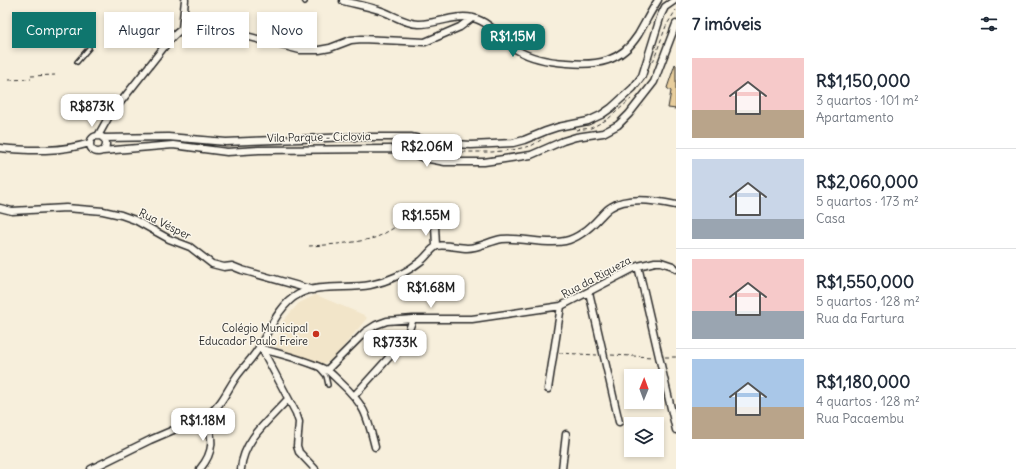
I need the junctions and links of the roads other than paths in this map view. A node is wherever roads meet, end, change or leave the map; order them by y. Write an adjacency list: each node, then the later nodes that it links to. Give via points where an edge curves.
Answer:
1 (185, 0): 5 (street)
2 (343, 0): 6 (street, via 416,24 454,17)
3 (658, 0): 6 (street, via 631,44 612,58 591,65 526,55 483,23)
4 (675, 0): 12 (street, via 665,7 661,15 642,76 611,108 588,121 552,129 519,141 471,145 440,143 411,137 226,142 168,136)
5 (184, 12)
6 (472, 18): 9 (street, via 460,27 424,42 362,39 351,40 330,48 300,50)
7 (676, 24): 15 (street, via 654,82 618,125 603,134 576,137 531,155 484,162 445,162 424,158 405,150 390,149 227,152 173,145)
8 (182, 28): 12 (street, via 108,118)
9 (249, 37)
10 (89, 48): 11 (lane)
11 (77, 62)
12 (101, 137): 13 (street, via 93,138); 15 (street, via 106,143)
13 (90, 143): 14 (street, via 56,149); 15 (street, via 95,152)
14 (0, 148)
15 (103, 151)
16 (676, 205): 19 (street, via 639,200 620,203 610,207 585,231 565,241 501,239 468,248)
17 (0, 208): 22 (street, Rua Vésper, via 12,211 66,208 121,215 190,247 212,264 232,266)
18 (435, 226): 19 (street)
19 (436, 246): 22 (street, via 410,270 398,277 370,285)
20 (638, 266): 21 (street, Rua da Riqueza, via 661,262); 23 (street, Rua da Riqueza); 35 (street)
21 (676, 269)
22 (313, 290): 26 (street, via 298,294 288,302 271,326)
23 (589, 292): 24 (street, Rua da Riqueza); 34 (street)
24 (561, 306): 25 (street, Rua da Riqueza, via 472,318); 30 (street)
25 (413, 319): 28 (street, Rua da Riqueza, via 387,321 376,325 365,332); 31 (street, via 402,343)
26 (261, 347): 27 (street); 32 (street); 33 (street, via 236,376 215,410)
27 (316, 366): 28 (street); 29 (lane, via 326,376)
28 (327, 370): 31 (street)
29 (328, 386)
30 (548, 389)
31 (354, 396): 37 (street, via 369,421)
32 (288, 399): 40 (street, via 252,439 242,458); 41 (street, via 299,422 299,452)
33 (206, 416): 38 (street); 39 (street, via 211,430 212,445 210,454)
34 (619, 422)
35 (676, 430)
36 (566, 434): 42 (street)
37 (375, 448)
38 (91, 469)
39 (200, 469)
40 (240, 469)
41 (315, 469)
42 (562, 469)

